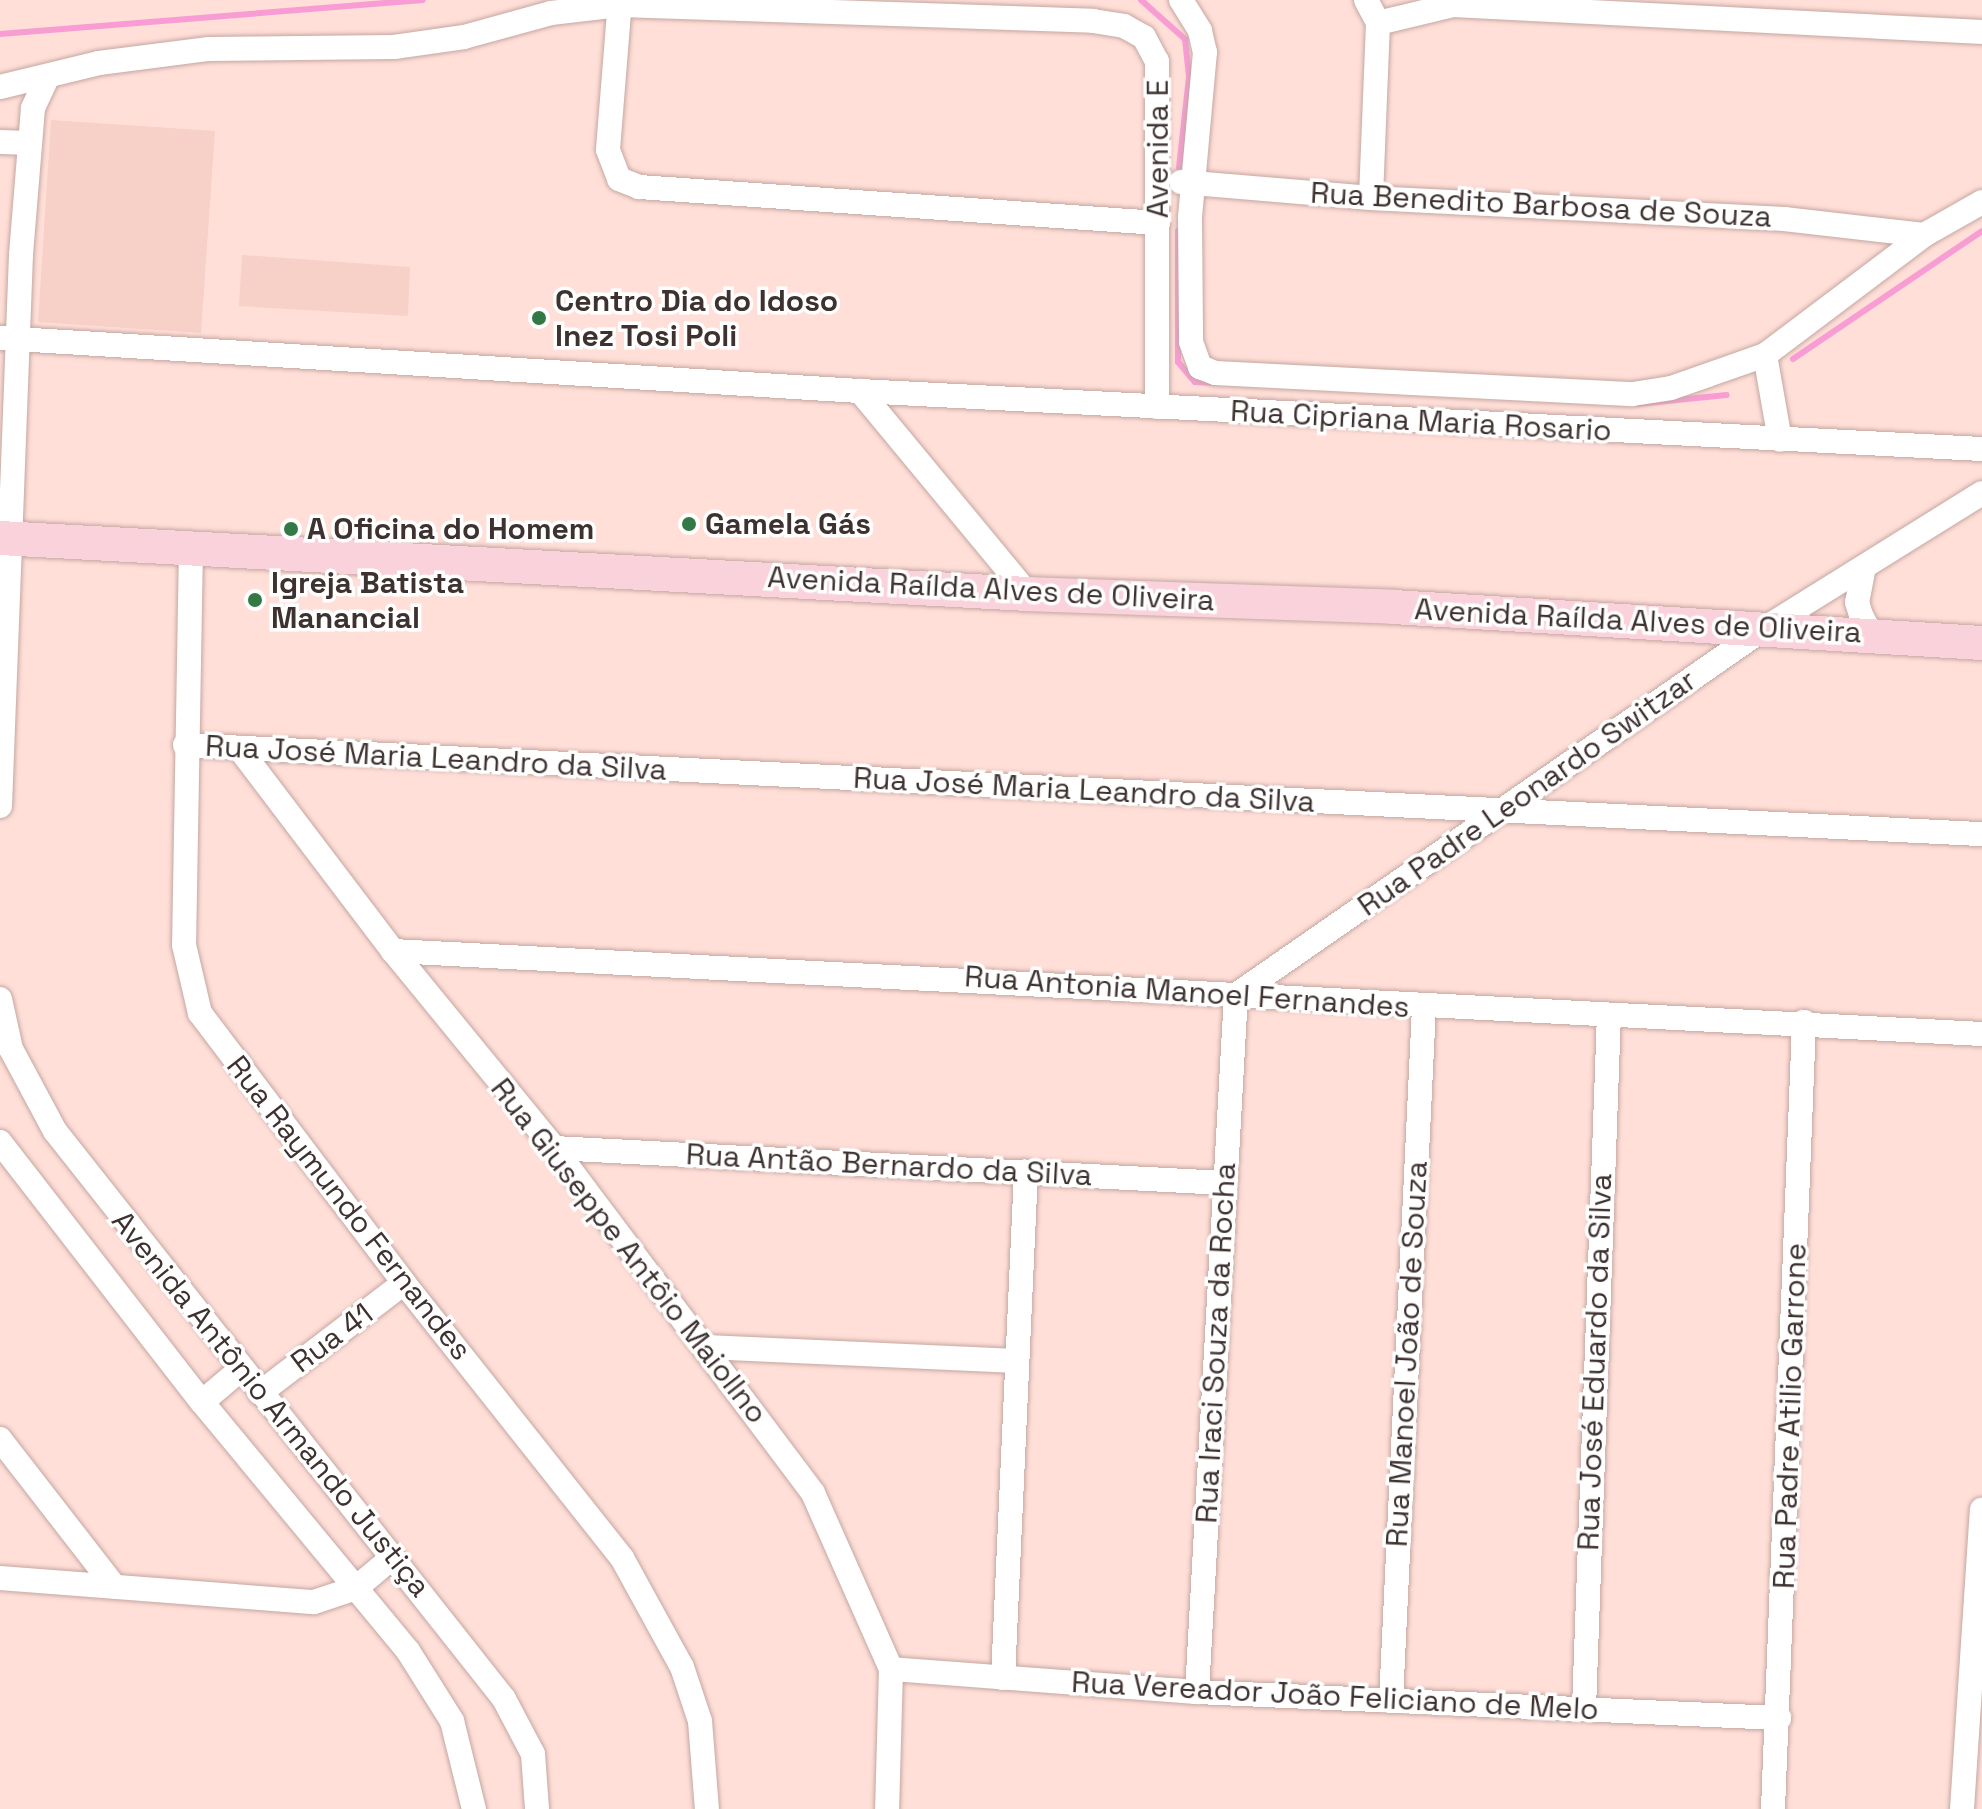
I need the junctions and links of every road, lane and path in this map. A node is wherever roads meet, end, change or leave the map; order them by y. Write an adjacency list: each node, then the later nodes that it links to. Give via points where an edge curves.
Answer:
1 (1181, 0): 11 (street, via 1200,31 1205,52)
2 (1366, 0): 4 (street)
3 (620, 3): 6 (street, Avenida E, via 394,47 209,49 99,63); 10 (street, Avenida E, via 1124,26 1144,37 1157,61); 14 (street, via 608,150 619,179 639,187)
4 (1378, 23): 5 (street, via 1453,5); 12 (street)
5 (1982, 32)
6 (48, 76): 7 (street, Avenida E); 9 (street, via 37,92)
7 (0, 87)
8 (0, 142): 9 (street)
9 (30, 143): 16 (street)
10 (1158, 182): 11 (street, Rua Benedito Barbosa de Souza); 14 (street, Avenida E)
11 (1195, 183): 12 (street, Rua Benedito Barbosa de Souza); 17 (street, via 1187,286 1191,342 1200,367 1215,373 1633,394 1671,388)
12 (1371, 198): 15 (street, Rua Benedito Barbosa de Souza, via 1784,219)
13 (1982, 202): 15 (street)
14 (1158, 223): 19 (street, Avenida E)
15 (1924, 235): 17 (street)
16 (9, 338): 18 (street, Rua Cipriana Maria Rosario); 23 (street)
17 (1765, 355): 20 (street)
18 (860, 391): 19 (street, Rua Cipriana Maria Rosario); 26 (street)
19 (1157, 407): 20 (street, Rua Cipriana Maria Rosario)
20 (1780, 440): 21 (street, Rua Cipriana Maria Rosario)
21 (1982, 449)
22 (1982, 493): 25 (street, Rua Padre Leonardo Switzar)
23 (6, 538): 24 (street, Avenida Raílda Alves de Oliveira); 32 (street)
24 (191, 547): 26 (street, Avenida Raílda Alves de Oliveira); 30 (street, Rua Raymundo Fernandes)
25 (1863, 572): 27 (street, Rua Padre Leonardo Switzar); 28 (street, via 1857,602 1861,615 1868,629)
26 (1028, 594): 27 (street, Avenida Raílda Alves de Oliveira, via 1393,607)
27 (1762, 630): 28 (street, Avenida Raílda Alves de Oliveira); 33 (street, Rua Padre Leonardo Switzar)
28 (1883, 635): 29 (street, Avenida Raílda Alves de Oliveira)
29 (1982, 643)
30 (185, 745): 31 (street, Rua José Maria Leandro da Silva); 46 (street, Rua Raymundo Fernandes, via 184,945 200,1013)
31 (239, 748): 33 (street, Rua José Maria Leandro da Silva); 35 (street, Rua Giuseppe Antôio Maiollno)
32 (0, 806)
33 (1501, 809): 34 (street, Rua José Maria Leandro da Silva); 36 (street, Rua Padre Leonardo Switzar)
34 (1982, 834)
35 (393, 951): 36 (street, Rua Antonia Manoel Fernandes); 43 (street, Rua Giuseppe Antôio Maiollno)
36 (1236, 995): 38 (street, Rua Antonia Manoel Fernandes); 45 (street, Rua Iraci Souza da Rocha)
37 (0, 999): 49 (street, Avenida Antônio Armando Justiça, via 11,1049 55,1131)
38 (1424, 1007): 39 (street, Rua Antonia Manoel Fernandes); 61 (street, Rua Manoel João de Souza)
39 (1609, 1015): 40 (street, Rua Antonia Manoel Fernandes); 62 (street, Rua José Eduardo da Silva)
40 (1804, 1022): 41 (street, Rua Antonia Manoel Fernandes); 63 (street, Rua Padre Atilio Garrone)
41 (1982, 1034)
42 (0, 1142): 51 (street, Avenida Antônio Armando Justiça)
43 (554, 1148): 44 (street, Rua Antão Bernardo da Silva); 47 (street, Rua Giuseppe Antôio Maiollno)
44 (1026, 1172): 45 (street, Rua Antão Bernardo da Silva); 48 (street)
45 (1224, 1183): 60 (street, Rua Iraci Souza da Rocha)
46 (404, 1283): 50 (street, Rua 41); 66 (street, Rua Raymundo Fernandes, via 622,1558 691,1694 700,1721)
47 (707, 1347): 48 (street); 58 (street, Rua Giuseppe Antôio Maiollno, via 813,1493)
48 (1016, 1361): 59 (street)
49 (241, 1369): 50 (street, Avenida Antônio Armando Justiça); 51 (street)
50 (260, 1393): 54 (street, Avenida Antônio Armando Justiça)
51 (202, 1402): 57 (street, Avenida Antônio Armando Justiça)
52 (0, 1439): 56 (street)
53 (1982, 1510): 69 (street)
54 (393, 1557): 57 (street); 65 (street, Avenida Antônio Armando Justiça, via 519,1724 533,1754)
55 (0, 1578): 56 (street)
56 (115, 1587): 57 (street, via 314,1602)
57 (356, 1588): 64 (street, Avenida Antônio Armando Justiça, via 408,1651 452,1721)
58 (891, 1669): 59 (street, Rua Vereador João Feliciano de Melo); 67 (street, Rua Giuseppe Antôio Maiollno)
59 (1003, 1678): 60 (street, Rua Vereador João Feliciano de Melo)
60 (1197, 1692): 61 (street, Rua Vereador João Feliciano de Melo)
61 (1391, 1701): 62 (street, Rua Vereador João Feliciano de Melo)
62 (1584, 1709): 63 (street, Rua Vereador João Feliciano de Melo)
63 (1779, 1718): 68 (street, Rua Padre Atilio Garrone)
64 (474, 1809)
65 (537, 1809)
66 (707, 1809)
67 (887, 1809)
68 (1773, 1809)
69 (1962, 1809)

